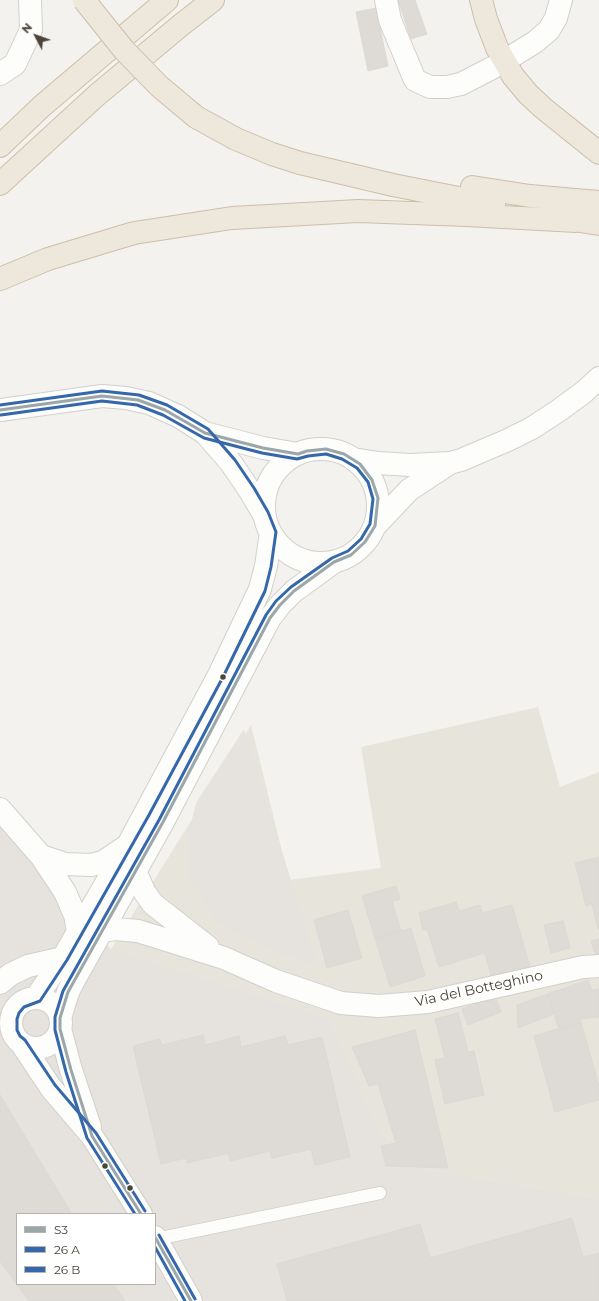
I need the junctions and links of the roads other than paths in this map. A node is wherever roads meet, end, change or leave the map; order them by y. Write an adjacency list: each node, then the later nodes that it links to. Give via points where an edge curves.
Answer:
1 (30, 0): 11 (street, via 31,30 15,64)
2 (84, 0): 12 (highway, bridge, via 124,50 159,86 196,117)
3 (101, 0): 12 (highway, via 139,46 165,72)
4 (214, 0): 15 (highway, via 97,95)
5 (386, 0): 10 (street, via 390,20 415,80 430,87 447,88 461,84)
6 (481, 0): 14 (highway, via 493,39 513,76 543,108)
7 (561, 0): 9 (street, via 556,18 549,30)
8 (162, 3): 13 (highway, via 42,106)
9 (514, 55)
10 (492, 68)
11 (0, 74)
12 (236, 131): 16 (highway, via 260,134 294,146 435,182 530,196); 17 (highway, via 272,154 316,167)
13 (0, 146)
14 (599, 153)
15 (0, 184)
16 (599, 202)
17 (576, 221): 18 (highway); 19 (highway, via 358,211 232,218 134,233 48,259)
18 (599, 224)
19 (0, 279)
20 (599, 378): 25 (street, via 584,392 532,428 487,450)
21 (0, 410): 22 (street, via 102,396 126,398 165,410)
22 (205, 434): 23 (street); 26 (street, via 231,463 250,491)
23 (298, 454): 24 (street, via 326,449); 26 (street, via 285,462 271,479 264,496)
24 (353, 459): 25 (street, via 410,465); 27 (street, via 366,472 375,488 378,507)
25 (450, 463): 27 (street, via 409,490)
26 (267, 524): 28 (street, via 279,545 297,558 319,563); 30 (street, via 266,566 260,589 219,675)
27 (374, 526): 28 (street, via 359,549)
28 (334, 562): 32 (street, via 294,591 270,618)
29 (0, 808): 31 (street)
30 (128, 845): 31 (street, via 110,858 91,866 65,864); 33 (street)
31 (41, 856): 33 (street, via 69,899)
32 (135, 871): 34 (street); 36 (street, Via del Botteghino, via 153,904)
33 (78, 931): 35 (street)
34 (101, 931): 36 (street, Via del Botteghino, via 115,928 138,931); 40 (street, via 68,992)
35 (64, 958): 38 (street, via 28,966); 39 (street)
36 (224, 958): 37 (street, Via del Botteghino, via 276,981 341,1003 379,1006 428,1002 583,967)
37 (599, 966)
38 (0, 983)
39 (18, 1006): 40 (street, via 48,1002 55,1008); 41 (street, via 11,1020)
40 (60, 1024): 41 (street, via 56,1038 42,1047 30,1047); 42 (street, via 71,1070)
41 (11, 1038): 42 (street)
42 (92, 1136): 44 (street)
43 (380, 1193): 45 (lane)
44 (140, 1213)
45 (156, 1238): 46 (street)
46 (191, 1301)

